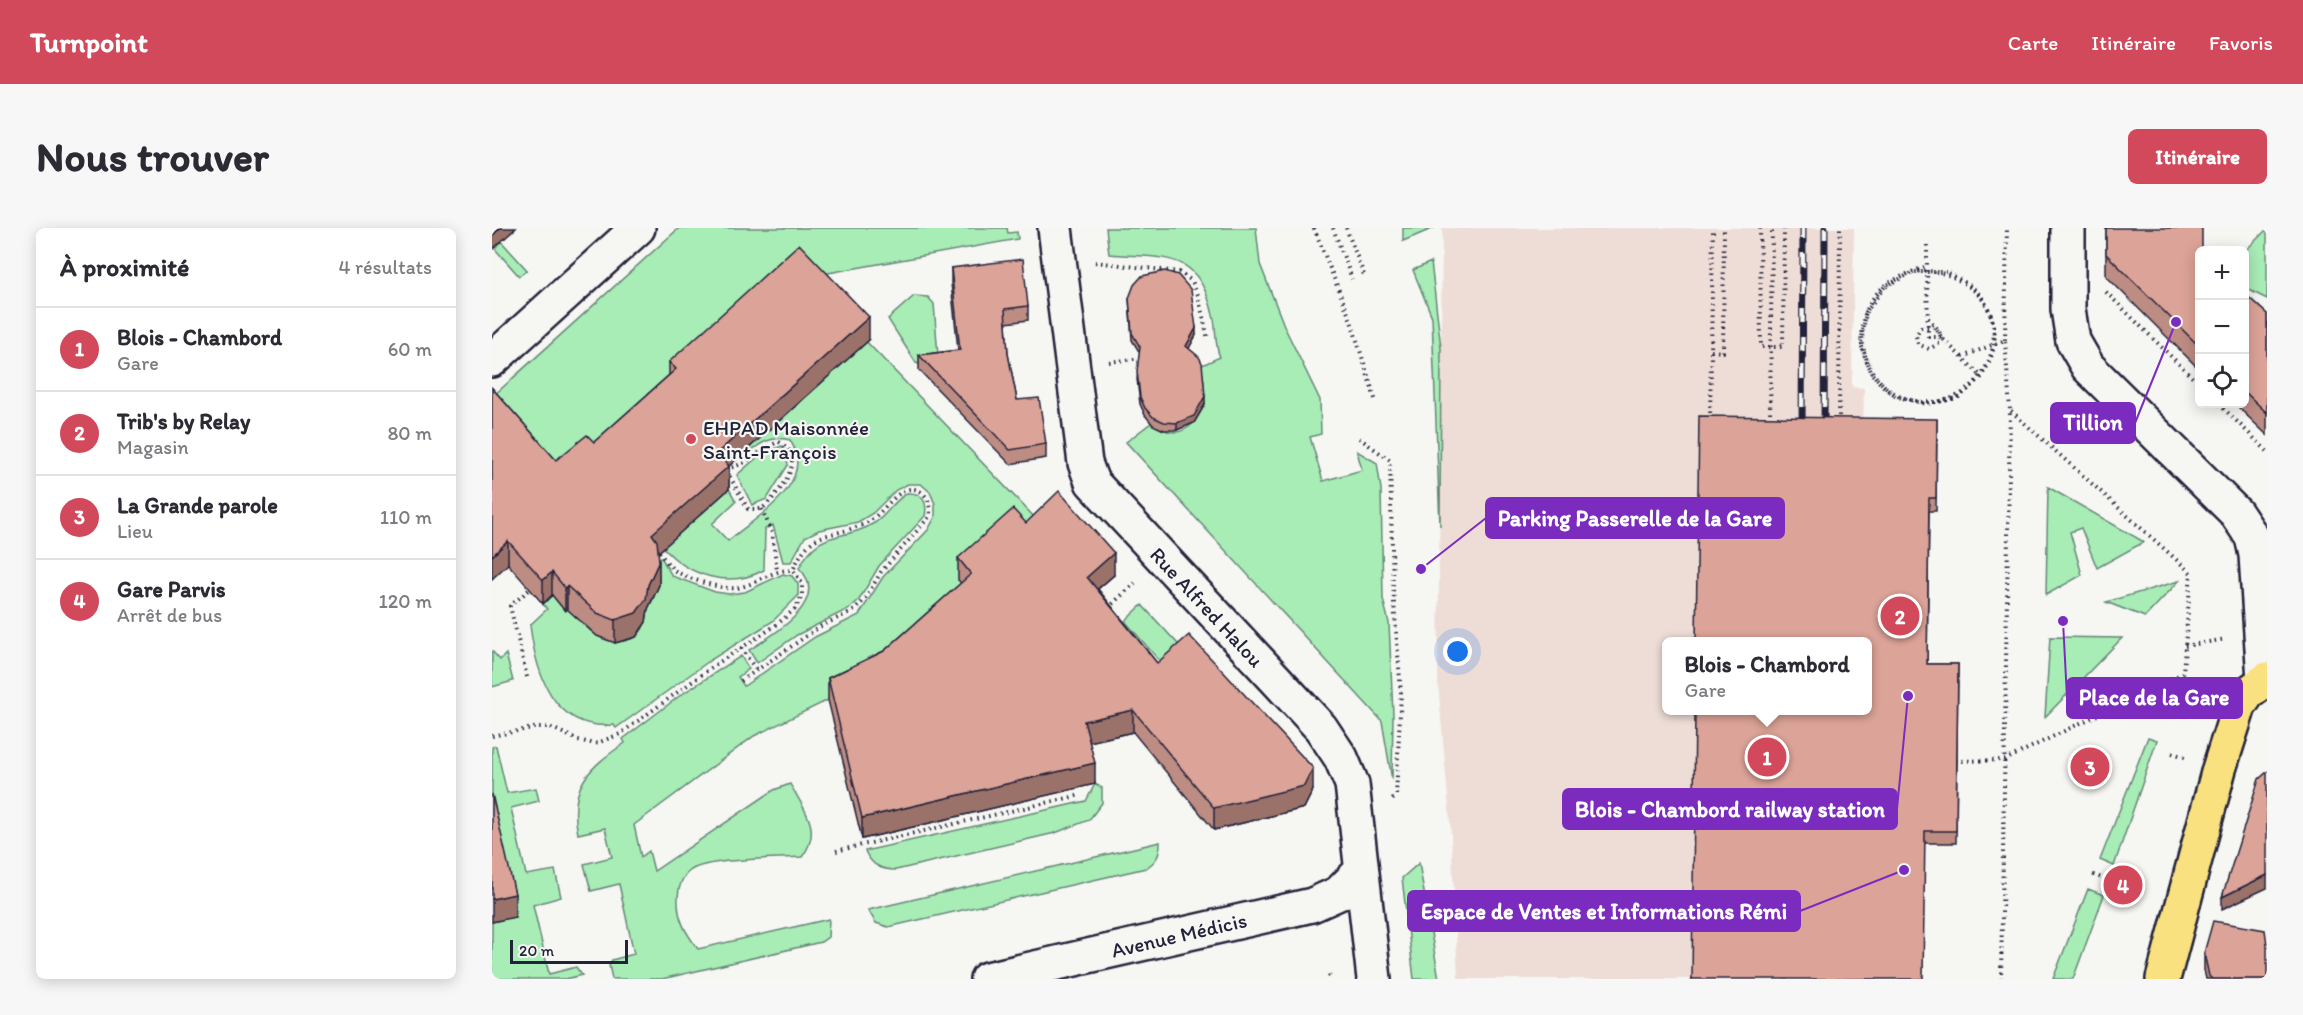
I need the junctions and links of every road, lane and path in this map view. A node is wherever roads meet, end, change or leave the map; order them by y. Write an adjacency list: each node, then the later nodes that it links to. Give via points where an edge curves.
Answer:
1 (638, 228): 32 (street)
2 (1314, 228): 36 (path, via 1351,321)
3 (1333, 228): 18 (path)
4 (1346, 228): 17 (path)
5 (1713, 228): 29 (path)
6 (1724, 228): 29 (path, via 1723,352)
7 (1760, 228): 28 (path, via 1761,347)
8 (1772, 228): 28 (path)
9 (1784, 228): 28 (path, via 1783,347)
10 (1840, 228): 41 (path)
11 (2007, 228): 26 (path)
12 (2068, 238): 54 (street, via 2068,309 2073,341 2088,367 2236,513 2252,537)
13 (1056, 243): 25 (path, via 1179,272 1192,281); 62 (street, Rue Alfred Halou, via 1085,463 1092,482 1321,728 1352,784)
14 (1927, 245): 15 (path, bridge)
15 (1927, 266): 16 (path, bridge); 22 (path, bridge)
16 (1914, 272): 19 (path, bridge); 21 (path, bridge, via 1885,286); 34 (path, bridge, via 1946,272 1974,289 1991,316 1994,347)
17 (1364, 275)
18 (1352, 279)
19 (1885, 286): 21 (path, bridge); 27 (path, bridge, via 1866,312)
20 (2100, 286): 35 (path)
21 (1866, 312): 27 (path, bridge)
22 (1928, 318): 23 (path); 24 (path, bridge, via 1928,337)
23 (1936, 327): 24 (path); 24 (path, via 1921,327 1916,336 1918,344 1929,349 1938,346)
24 (1941, 335): 30 (path)
25 (1208, 339)
26 (2005, 340): 30 (path); 38 (path)
27 (1861, 344): 34 (path, bridge, via 1872,374 1895,396 1926,404 1958,398)
28 (1771, 347): 40 (path)
29 (1711, 351): 39 (path)
30 (1962, 357): 34 (path)
31 (1146, 358): 33 (path)
32 (492, 360)
33 (1109, 362)
34 (1982, 377)
35 (2195, 381)
36 (1376, 402)
37 (2223, 408): 43 (path)
38 (2010, 410): 57 (path); 57 (path, via 2191,573 2183,673)
39 (1710, 421)
40 (1770, 429)
41 (1839, 430)
42 (1359, 438): 60 (path, via 1390,460 1401,693 1396,796)
43 (2267, 451)
44 (762, 509): 44 (path, via 793,465 792,454 779,442 739,465 725,468 748,509); 46 (path, via 772,533)
45 (659, 552): 46 (path, via 674,570 724,587 735,588)
46 (777, 570): 47 (path)
47 (793, 570): 51 (path, via 802,583 802,596 795,609); 52 (path, via 807,544 866,523 905,489 916,489 930,504 927,521 881,572 855,610 821,626)
48 (530, 589): 53 (path, via 510,606)
49 (1128, 589): 50 (path)
50 (1105, 610)
51 (741, 648): 52 (path); 56 (path, via 620,734 595,744 538,726)
52 (756, 671): 55 (path)
53 (527, 677)
54 (2265, 680): 65 (main road, via 2239,706)
55 (741, 681)
56 (492, 736)
57 (2005, 760): 58 (path); 68 (path)
58 (1956, 761)
59 (1081, 795): 61 (path)
60 (1386, 805)
61 (836, 851)
62 (1361, 871): 66 (street, Avenue Médicis, via 1339,893 1312,905); 67 (street, Rue Alfred Halou)
63 (2093, 875): 64 (path)
64 (2123, 885)
65 (2171, 946): 69 (main road); 70 (main road)
66 (987, 979)
67 (1374, 979)
68 (2001, 979)
69 (2143, 979)
70 (2163, 979)

